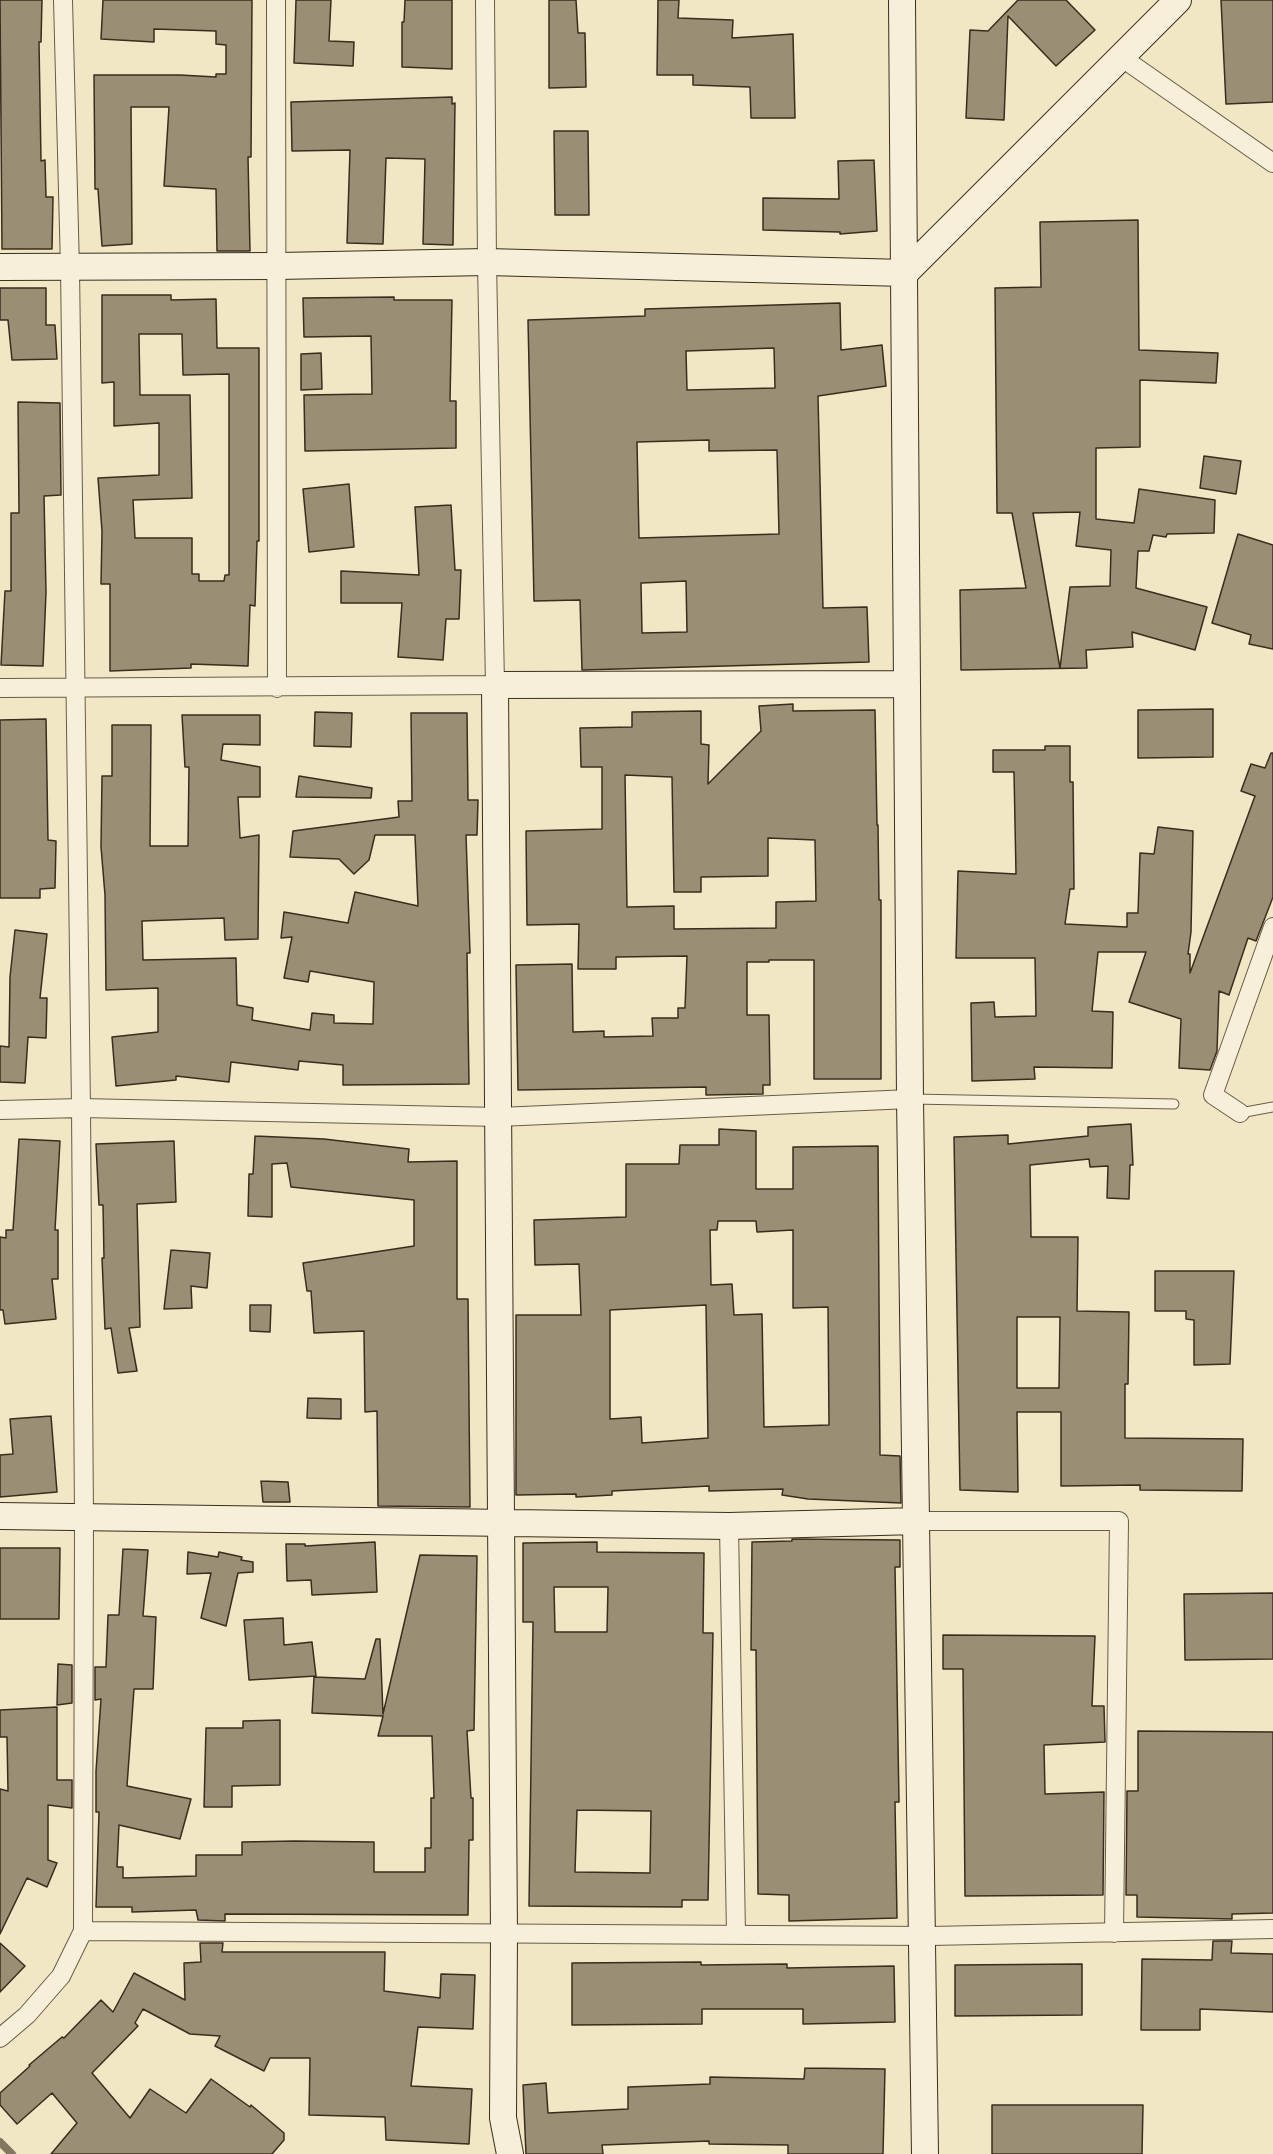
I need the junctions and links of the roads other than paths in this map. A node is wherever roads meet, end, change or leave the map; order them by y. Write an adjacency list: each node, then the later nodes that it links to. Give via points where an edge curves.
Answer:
1 (63, 0): 11 (street)
2 (276, 0): 9 (street)
3 (485, 0): 8 (street)
4 (902, 0): 12 (main road)
5 (1179, 0): 6 (main road)
6 (1121, 57): 7 (street); 12 (main road)
7 (1273, 164)
8 (487, 262): 9 (main road); 12 (main road); 14 (street)
9 (277, 266): 11 (main road); 15 (street)
10 (0, 267): 11 (main road)
11 (70, 268): 17 (street)
12 (905, 273): 13 (main road)
13 (906, 684): 14 (main road); 19 (main road)
14 (495, 686): 15 (street); 25 (main road)
15 (277, 687): 17 (street)
16 (0, 688): 17 (street)
17 (76, 688): 22 (street)
18 (1273, 927): 24 (street, via 1214,1095)
19 (910, 1099): 20 (lane); 25 (street); 28 (main road)
20 (1174, 1104)
21 (1273, 1107): 24 (lane)
22 (81, 1108): 23 (street); 25 (street); 27 (street)
23 (0, 1110)
24 (1240, 1113)
25 (498, 1117): 29 (main road)
26 (0, 1516): 27 (main road)
27 (84, 1517): 29 (main road); 32 (street)
28 (917, 1521): 30 (main road); 33 (street, via 1119,1521); 36 (main road)
29 (501, 1523): 30 (main road); 34 (main road)
30 (729, 1526): 35 (street)
31 (1273, 1929): 33 (street)
32 (83, 1931): 34 (street); 37 (street, via 61,1977)
33 (1114, 1933): 36 (street)
34 (504, 1934): 35 (street); 38 (main road, via 503,2118)
35 (736, 1935): 36 (street)
36 (922, 1936): 39 (main road)
37 (0, 2038)
38 (510, 2154)
39 (925, 2154)

